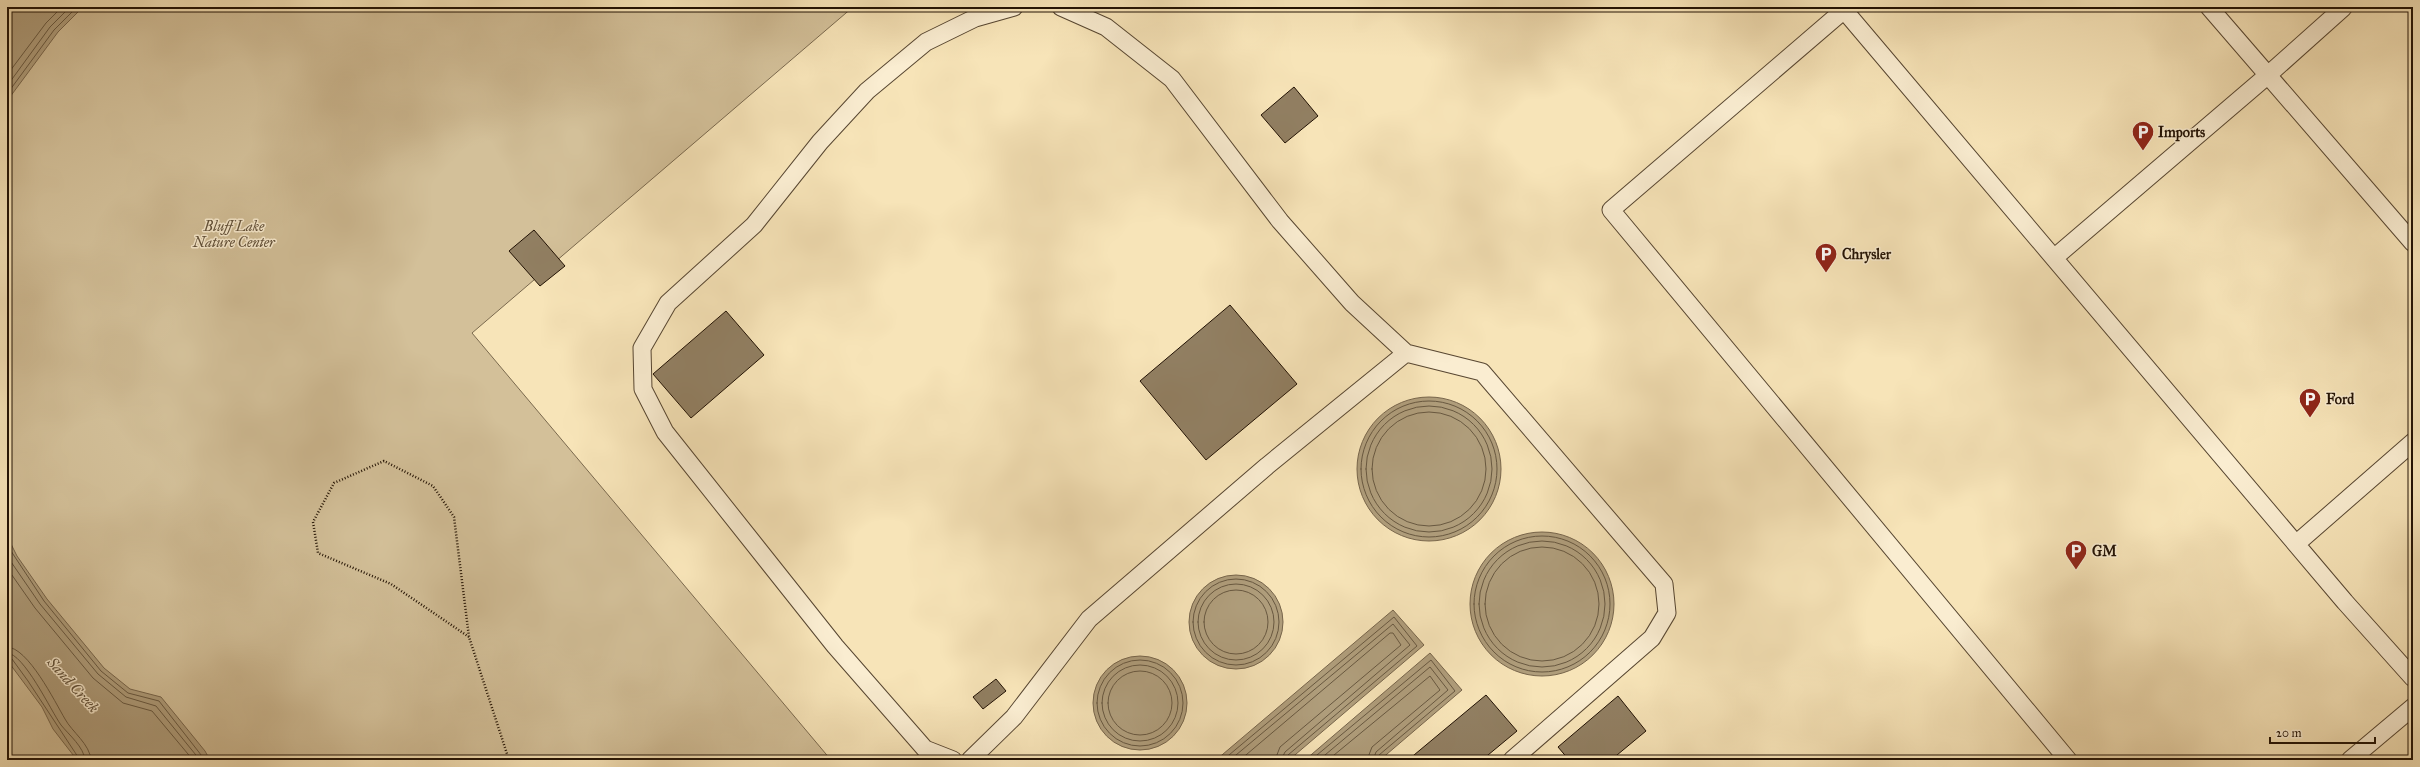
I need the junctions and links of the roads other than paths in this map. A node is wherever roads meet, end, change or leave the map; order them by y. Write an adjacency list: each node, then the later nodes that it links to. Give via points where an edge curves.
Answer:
1 (1014, 7): 14 (lane, via 975,18 926,42 867,91 820,142 754,225 668,303 642,348 643,389 665,432 835,646 924,749)
2 (1061, 7): 9 (lane, via 1106,27 1172,79 1280,221 1352,303)
3 (2209, 7): 6 (lane)
4 (2343, 8): 6 (lane)
5 (1846, 9): 8 (lane); 17 (lane, via 1611,210)
6 (2268, 75): 7 (lane); 8 (lane)
7 (2413, 243)
8 (2054, 258): 11 (lane)
9 (1406, 353): 15 (lane, via 1267,466 1089,619 1014,717); 16 (lane, via 1482,372 1664,584 1667,613 1652,638)
10 (2413, 442): 11 (lane)
11 (2296, 544): 12 (lane)
12 (2413, 678)
13 (2413, 707): 18 (lane)
14 (953, 760)
15 (970, 760)
16 (1512, 760)
17 (2068, 760)
18 (2350, 760)

